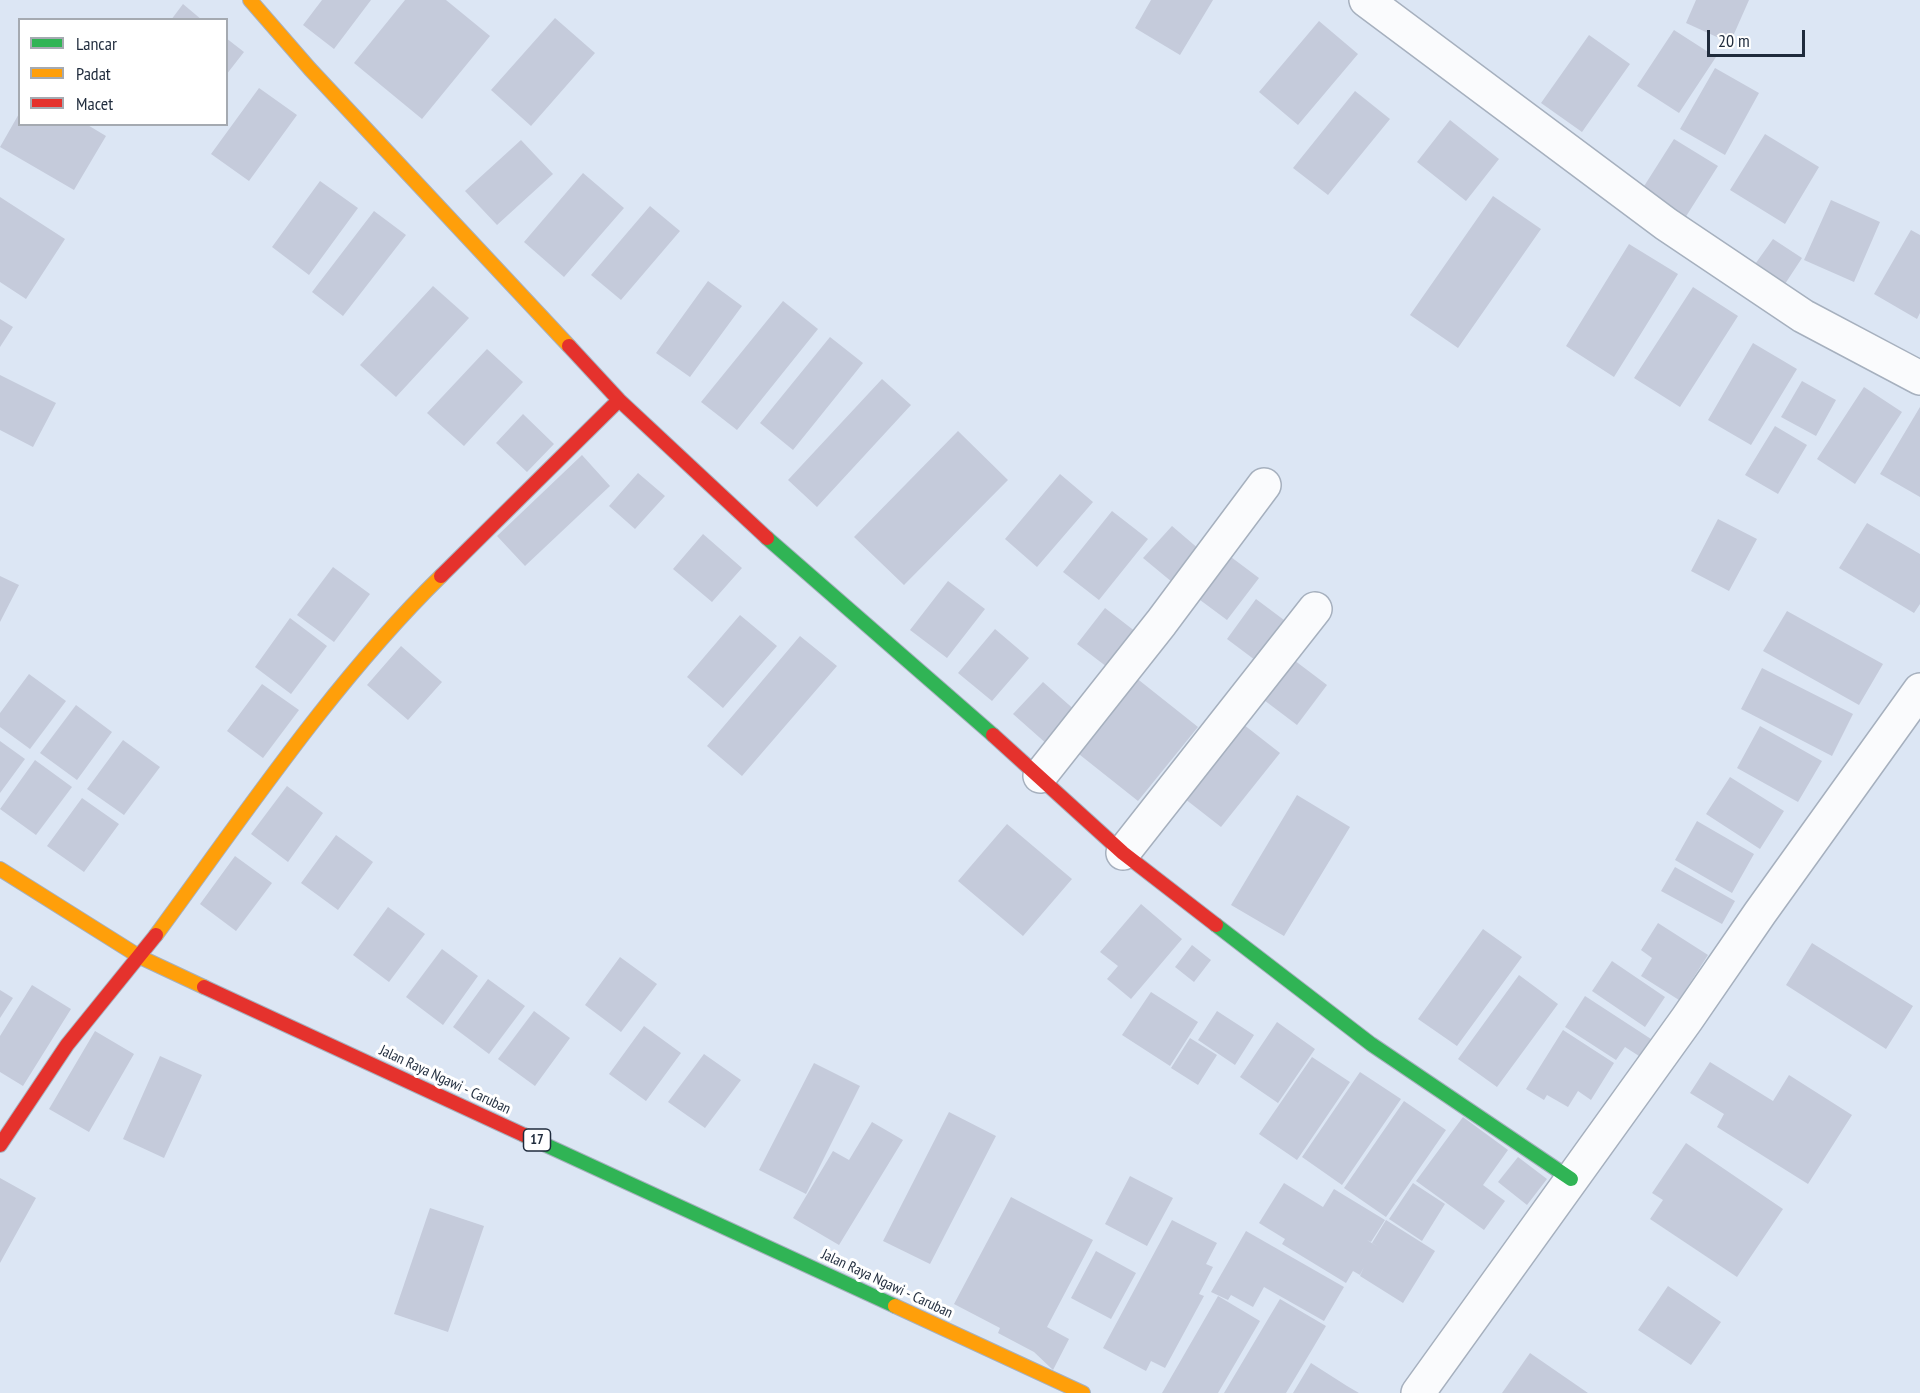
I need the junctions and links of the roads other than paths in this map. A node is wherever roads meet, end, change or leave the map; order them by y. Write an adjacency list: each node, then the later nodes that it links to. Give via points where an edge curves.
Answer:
1 (250, 0): 4 (main road)
2 (1366, 0): 3 (street, via 1666,224 1803,316)
3 (1920, 378)
4 (619, 400): 8 (main road, via 802,570); 11 (main road, via 410,606 314,721)
5 (1264, 485): 8 (street)
6 (1315, 609): 9 (street)
7 (1920, 690): 13 (street)
8 (1040, 776): 9 (main road)
9 (1123, 853): 13 (main road, via 1371,1044)
10 (0, 869): 11 (main road, Jalan Raya Ngawi - Caruban / 17)
11 (140, 957): 12 (main road, via 67,1045); 14 (main road, Jalan Raya Ngawi - Caruban / 17)
12 (0, 1145)
13 (1571, 1179): 15 (street)
14 (1083, 1393)
15 (1418, 1393)

